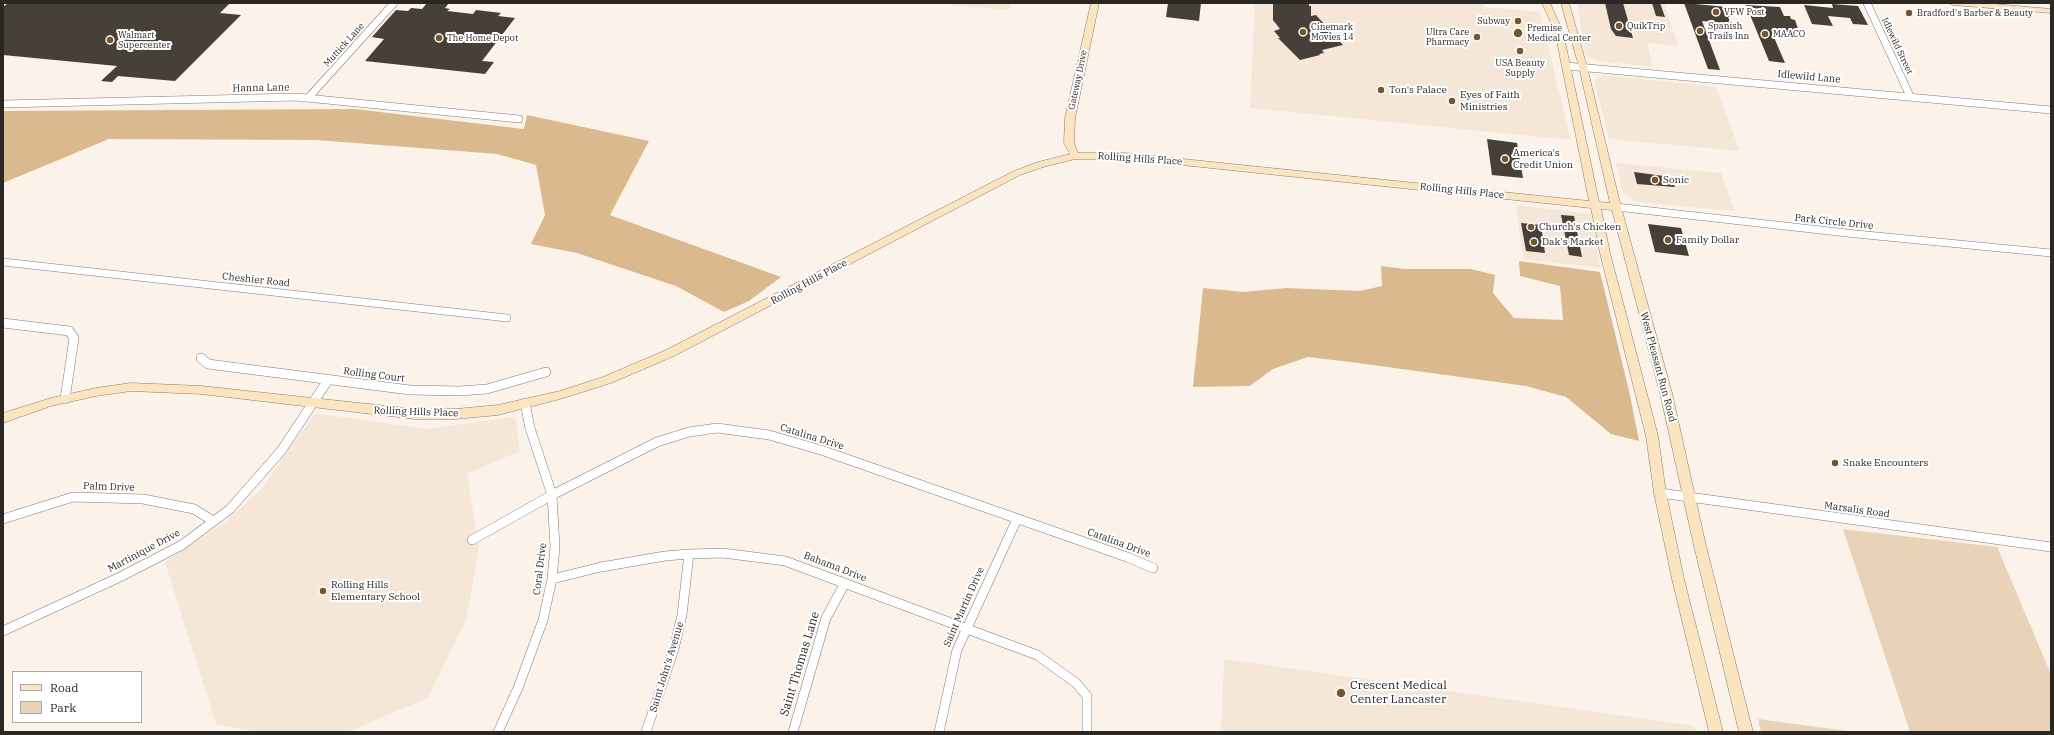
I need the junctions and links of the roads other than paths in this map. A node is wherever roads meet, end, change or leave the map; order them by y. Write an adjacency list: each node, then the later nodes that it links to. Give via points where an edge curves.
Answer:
1 (394, 3): 11 (street, Muttick Lane)
2 (1095, 3): 15 (main road, Gateway Drive, via 1070,118 1069,143)
3 (1546, 3): 8 (main road, via 1559,32)
4 (1564, 3): 9 (main road, West Pleasant Run Road)
5 (1867, 3): 10 (street, Idlewild Street)
6 (1953, 3): 7 (main road)
7 (2051, 11)
8 (1566, 66): 9 (street, Idlewild Lane); 16 (main road)
9 (1583, 67): 10 (street, Idlewild Lane); 17 (main road, West Pleasant Run Road)
10 (1910, 96): 13 (street, Idlewild Lane)
11 (308, 98): 12 (street, Hanna Lane); 14 (street, Hanna Lane)
12 (3, 104)
13 (2051, 110)
14 (519, 119)
15 (1076, 156): 16 (main road, Rolling Hills Place, via 1126,156); 26 (main road, Rolling Hills Place, via 1041,164 1017,173 795,290 637,368 586,387)
16 (1595, 204): 17 (main road, Rolling Hills Place); 29 (main road, via 1622,323 1652,436)
17 (1616, 207): 18 (street, Park Circle Drive); 31 (main road, West Pleasant Run Road, via 1666,393)
18 (2051, 253)
19 (3, 262): 20 (street, Cheshier Road)
20 (507, 318)
21 (3, 323): 25 (street, via 69,332 74,338)
22 (201, 358): 24 (street, Rolling Court, via 208,364)
23 (546, 372): 24 (street, Rolling Court, via 487,388 459,391 410,390)
24 (328, 380): 27 (street, Martinique Drive)
25 (65, 399): 27 (main road, Rolling Hills Place, via 131,387 157,387); 28 (main road, Rolling Hills Place)
26 (525, 403): 27 (main road, Rolling Hills Place, via 498,410 456,414 415,414); 30 (street, Coral Drive, via 530,428)
27 (313, 404): 34 (street, Martinique Drive, via 259,478 230,509)
28 (3, 418)
29 (1660, 492): 31 (street, Marsalis Road); 48 (main road, via 1678,579)
30 (552, 495): 33 (street, Catalina Drive, via 657,442 690,432 717,428 769,435 821,450); 35 (street, Catalina Drive); 39 (street, Coral Drive, via 556,547)
31 (1689, 497): 36 (street, Marsalis Road); 49 (main road, West Pleasant Run Road)
32 (3, 519): 34 (street, Palm Drive, via 73,497 143,499 194,509)
33 (1017, 519): 38 (street, Catalina Drive); 41 (street, Saint Martin Drive)
34 (213, 521): 42 (street, Martinique Drive, via 182,545)
35 (472, 540)
36 (2051, 547)
37 (689, 554): 39 (street, Bahama Drive, via 617,564); 40 (street, Bahama Drive, via 723,553 785,561); 44 (street, Saint John's Avenue, via 682,614 674,648)
38 (1154, 568)
39 (552, 579): 43 (street, Coral Drive, via 543,620 533,649)
40 (845, 583): 41 (street, Bahama Drive); 45 (street, Saint Thomas Lane, via 826,618)
41 (967, 628): 46 (street, Saint Martin Drive, via 954,659); 47 (street, Bahama Drive, via 1037,655 1076,683 1087,696)
42 (3, 631)
43 (498, 732)
44 (646, 732)
45 (793, 732)
46 (939, 732)
47 (1087, 732)
48 (1716, 732)
49 (1746, 732)

